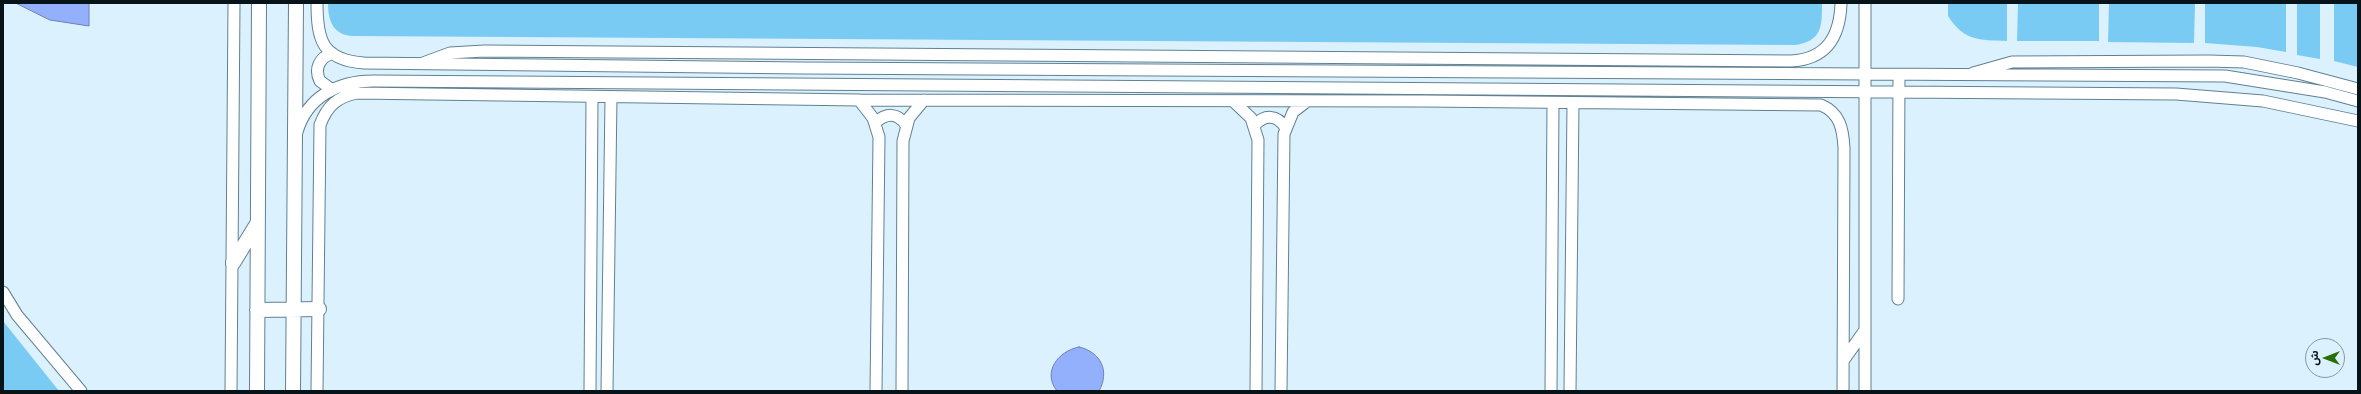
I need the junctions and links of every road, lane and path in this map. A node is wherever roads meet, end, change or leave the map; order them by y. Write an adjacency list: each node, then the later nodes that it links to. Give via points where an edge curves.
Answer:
1 (234, 3): 44 (street)
2 (259, 3): 43 (main road)
3 (296, 3): 42 (main road)
4 (317, 3): 7 (street, via 319,35)
5 (1842, 3): 8 (street, via 1835,35 1820,52 1798,60)
6 (1865, 3): 12 (street)
7 (332, 53): 9 (street, via 339,58 355,62); 19 (street, via 321,60 317,73 320,81)
8 (1751, 60): 9 (street, via 484,51 450,53); 11 (street)
9 (419, 65): 10 (street)
10 (1227, 70): 11 (street); 18 (street)
11 (1751, 73): 12 (street)
12 (1865, 74): 13 (street); 21 (street)
13 (1899, 75): 14 (street); 23 (street)
14 (1963, 76): 20 (street, via 2012,62 2244,62); 31 (street, via 2225,76 2325,92)
15 (401, 81): 16 (street); 19 (street, via 356,82); 24 (street)
16 (758, 85): 17 (street); 27 (street)
17 (1206, 87): 18 (street); 30 (street)
18 (1227, 87): 22 (street)
19 (331, 89): 42 (street, via 304,115)
20 (2358, 89)
21 (1865, 90): 22 (street); 23 (street); 50 (street)
22 (1751, 91): 36 (street)
23 (1899, 91): 37 (street, via 2221,96 2270,102); 46 (street)
24 (415, 94): 25 (street); 48 (street, via 357,93 344,96 332,104 323,116 318,150)
25 (592, 97): 26 (street); 57 (street)
26 (611, 98): 27 (street); 58 (street)
27 (758, 98): 28 (street)
28 (859, 100): 29 (street); 38 (street, via 871,113)
29 (924, 100): 30 (street); 39 (street, via 912,113)
30 (1206, 100): 32 (street)
31 (2358, 101)
32 (1234, 102): 33 (street); 40 (street, via 1246,111)
33 (1306, 102): 34 (street); 41 (street, via 1293,112)
34 (1553, 103): 35 (street); 63 (street)
35 (1573, 103): 36 (street); 64 (street)
36 (1752, 104): 51 (street, via 1821,105 1833,112 1842,127)
37 (2358, 121)
38 (875, 123): 39 (street, via 884,116 892,115 900,118); 59 (street, via 879,137)
39 (906, 125): 60 (street, via 903,149)
40 (1255, 125): 41 (street, via 1268,117 1278,120); 61 (street, via 1258,140)
41 (1285, 127): 62 (street)
42 (295, 138): 47 (main road)
43 (257, 224): 44 (main road); 49 (main road)
44 (233, 263): 53 (street)
45 (3, 292): 52 (street, via 17,315)
46 (1898, 299)
47 (293, 309): 48 (main road); 49 (main road); 55 (main road)
48 (319, 309): 56 (street)
49 (257, 310): 54 (main road)
50 (1865, 330): 51 (street); 66 (street)
51 (1843, 361): 65 (street)
52 (81, 391)
53 (231, 391)
54 (257, 391)
55 (293, 391)
56 (317, 391)
57 (590, 391)
58 (607, 391)
59 (876, 391)
60 (902, 391)
61 (1256, 391)
62 (1281, 391)
63 (1551, 391)
64 (1570, 391)
65 (1842, 391)
66 (1865, 391)

